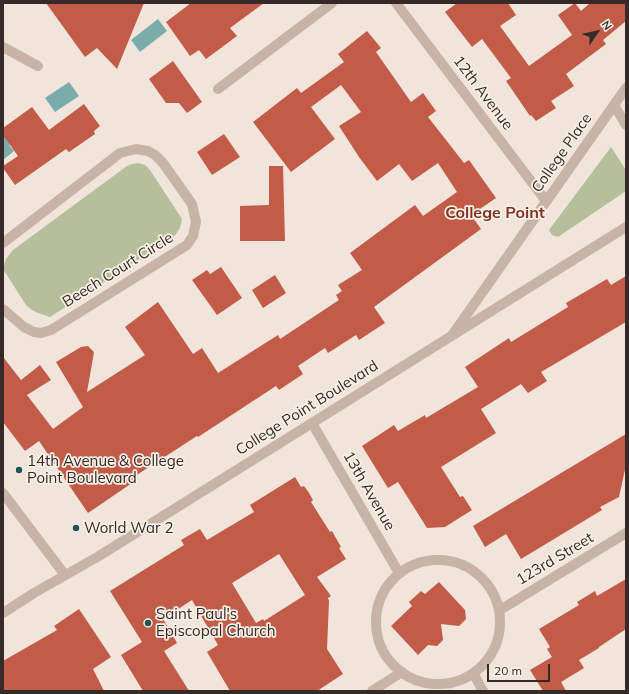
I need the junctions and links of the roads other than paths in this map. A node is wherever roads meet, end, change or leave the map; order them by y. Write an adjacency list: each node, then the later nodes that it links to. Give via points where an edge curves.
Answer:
1 (332, 3): 6 (street)
2 (396, 3): 9 (street, 12th Avenue)
3 (3, 47): 4 (street)
4 (38, 66)
5 (626, 88): 7 (street, College Place)
6 (218, 89)
7 (614, 105): 8 (street); 9 (street, College Place)
8 (626, 125)
9 (546, 201): 13 (street, College Place)
10 (626, 227): 13 (street, College Point Boulevard)
11 (3, 243): 12 (street, Beech Court Circle, via 120,154 136,149 156,155 163,163 192,204 196,222 193,236 187,245 51,330 34,332)
12 (3, 309)
13 (453, 334): 14 (street, College Point Boulevard)
14 (312, 424): 17 (street, 13th Avenue); 18 (street, College Point Boulevard)
15 (3, 493): 18 (street)
16 (626, 533): 19 (street, 123rd Street)
17 (399, 574): 19 (street, via 412,565 428,560 460,563 484,579); 21 (street, via 384,591 375,619 377,636 383,651 395,668)
18 (65, 575): 20 (street, College Point Boulevard)
19 (500, 610): 22 (street, via 501,623 497,643 486,662)
20 (3, 613)
21 (402, 672): 22 (street, via 412,679 433,685 448,684); 23 (street)
22 (473, 673): 24 (street)
23 (372, 691)
24 (483, 691)

